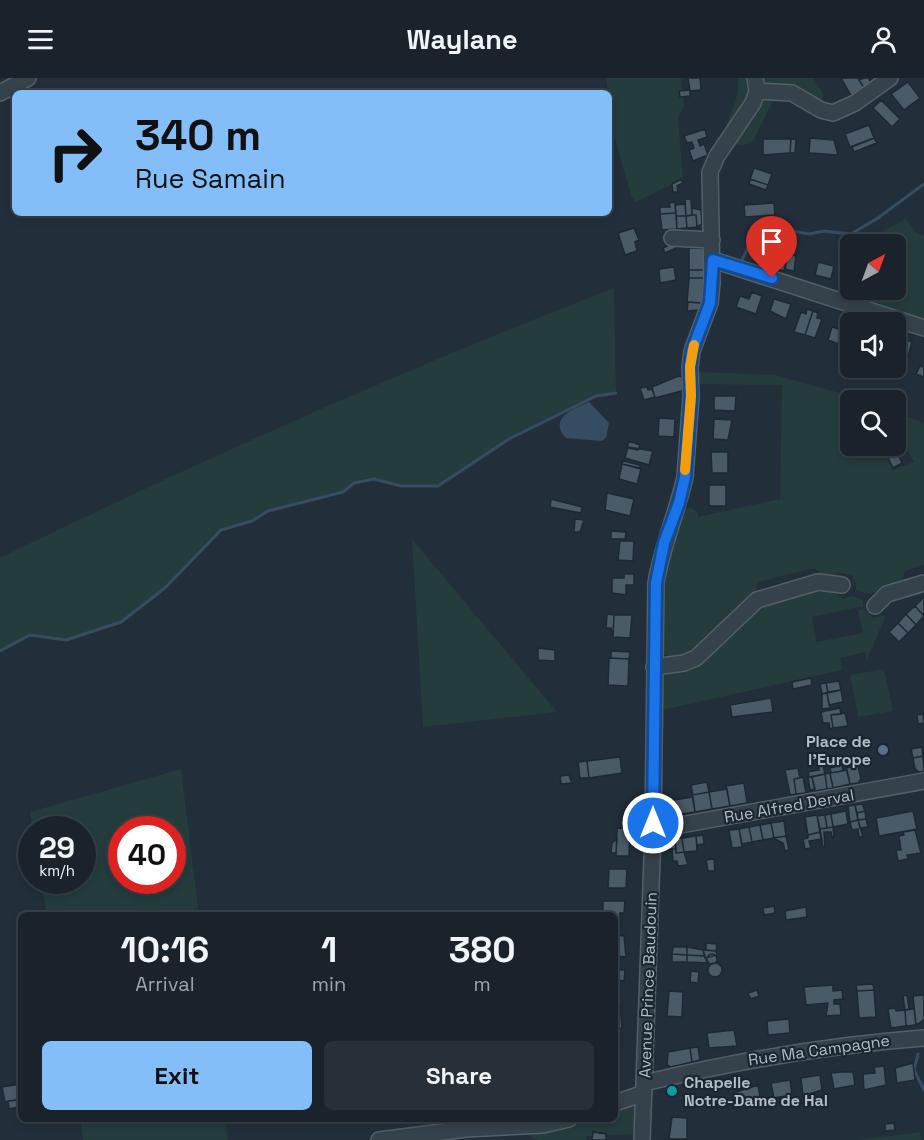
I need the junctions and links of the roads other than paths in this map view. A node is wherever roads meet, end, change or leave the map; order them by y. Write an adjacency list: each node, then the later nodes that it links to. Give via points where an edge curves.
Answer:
1 (28, 78): 4 (street)
2 (890, 78): 3 (street, via 833,113 820,110 792,93)
3 (756, 85): 6 (street, Avenue Prince Baudouin, via 742,123 711,167)
4 (0, 93)
5 (672, 238): 6 (street)
6 (712, 240): 7 (street, Avenue Prince Baudouin)
7 (727, 265): 8 (street); 12 (street, Avenue Prince Baudouin, via 692,351 685,477 660,560)
8 (924, 328)
9 (924, 583): 11 (street, via 887,594)
10 (842, 585): 12 (street, via 818,582 757,600 696,658)
11 (875, 606)
12 (654, 666): 14 (street, Avenue Prince Baudouin)
13 (924, 781): 14 (street, Rue Alfred Derval)
14 (653, 830): 16 (street, Avenue Prince Baudouin)
15 (924, 1038): 16 (street, Rue Ma Campagne, via 863,1042 733,1062)
16 (644, 1088): 17 (street, Rue Ma Campagne); 20 (street, Avenue Prince Baudouin)
17 (618, 1101)
18 (556, 1122): 19 (street)
19 (379, 1140)
20 (642, 1140)

